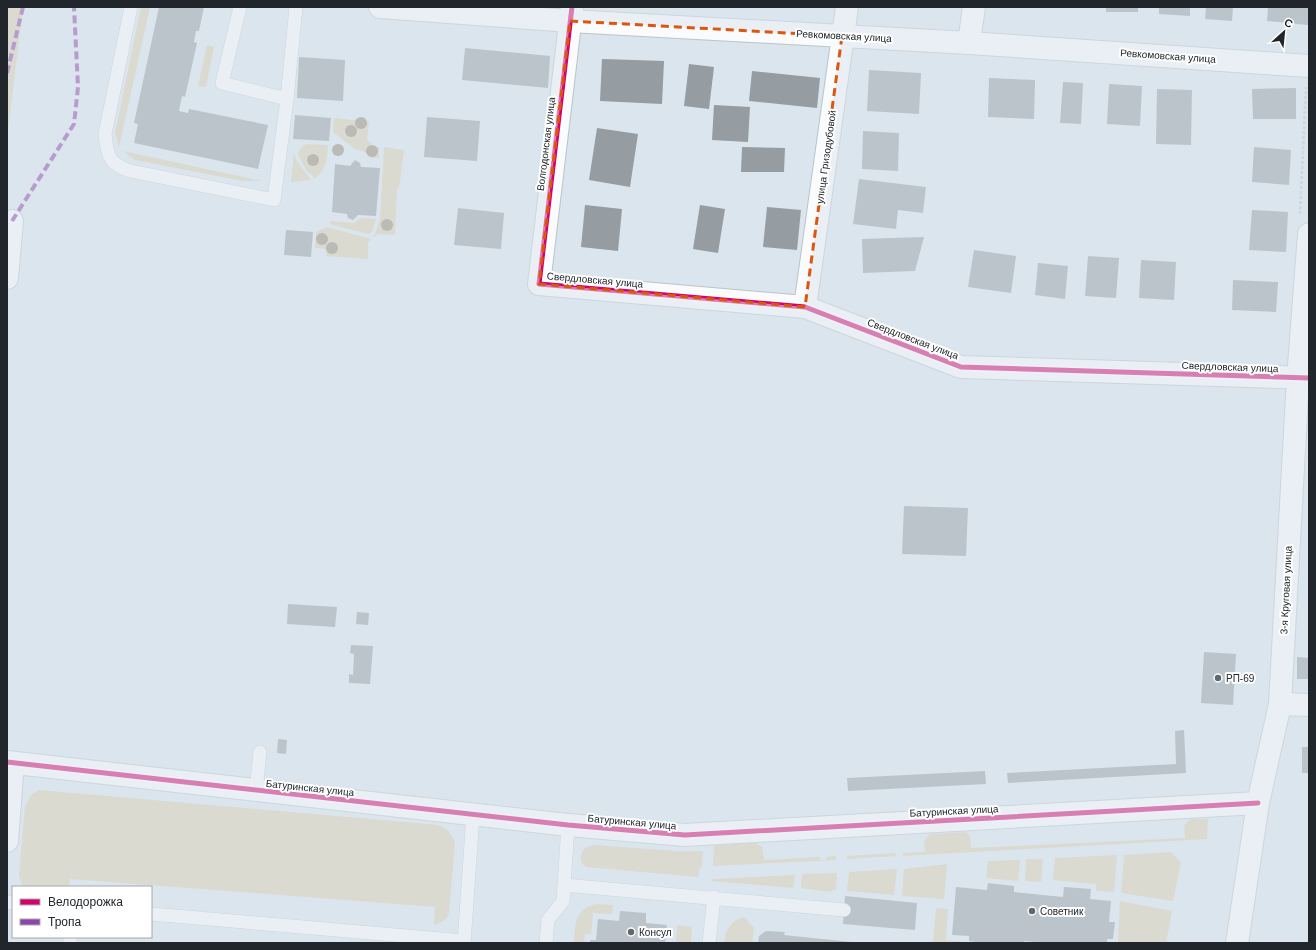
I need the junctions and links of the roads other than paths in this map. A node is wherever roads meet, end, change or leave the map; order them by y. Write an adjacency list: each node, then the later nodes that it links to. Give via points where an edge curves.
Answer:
1 (131, 7): 11 (lane, via 105,134 106,148 112,162 120,168 274,200)
2 (240, 7): 11 (lane, via 222,83)
3 (296, 7): 11 (lane)
4 (380, 7): 7 (street, Ревкомовская улица)
5 (847, 7): 8 (street, улица Гризодубовой)
6 (974, 7): 9 (street)
7 (571, 14): 8 (street, Ревкомовская улица); 15 (street, Волгодонская улица)
8 (842, 36): 9 (street, Ревкомовская улица); 16 (street, улица Гризодубовой)
9 (969, 43): 10 (street, Ревкомовская улица)
10 (1308, 66)
11 (287, 99)
12 (12, 221): 14 (street)
13 (1304, 228): 17 (street, 3-я Круговая улица)
14 (7, 278)
15 (539, 284): 16 (street, Свердловская улица)
16 (805, 307): 17 (street, Свердловская улица, via 961,367)
17 (1303, 378): 18 (street, 3-я Круговая улица)
18 (1280, 704): 19 (street); 23 (street, 3-я Круговая улица)
19 (1309, 705)
20 (260, 752): 22 (lane)
21 (10, 762): 22 (street, Батуринская улица); 26 (street)
22 (256, 790): 24 (street, Батуринская улица)
23 (1258, 803): 25 (street, Батуринская улица, via 685,835); 34 (street, 3-я Круговая улица)
24 (473, 815): 25 (street, Батуринская улица); 31 (lane)
25 (568, 826): 27 (lane)
26 (7, 841)
27 (564, 885): 28 (lane); 32 (lane, via 563,901 548,920)
28 (714, 897): 29 (lane); 33 (lane)
29 (844, 910)
30 (152, 914): 31 (lane)
31 (464, 942)
32 (546, 943)
33 (709, 943)
34 (1237, 943)

